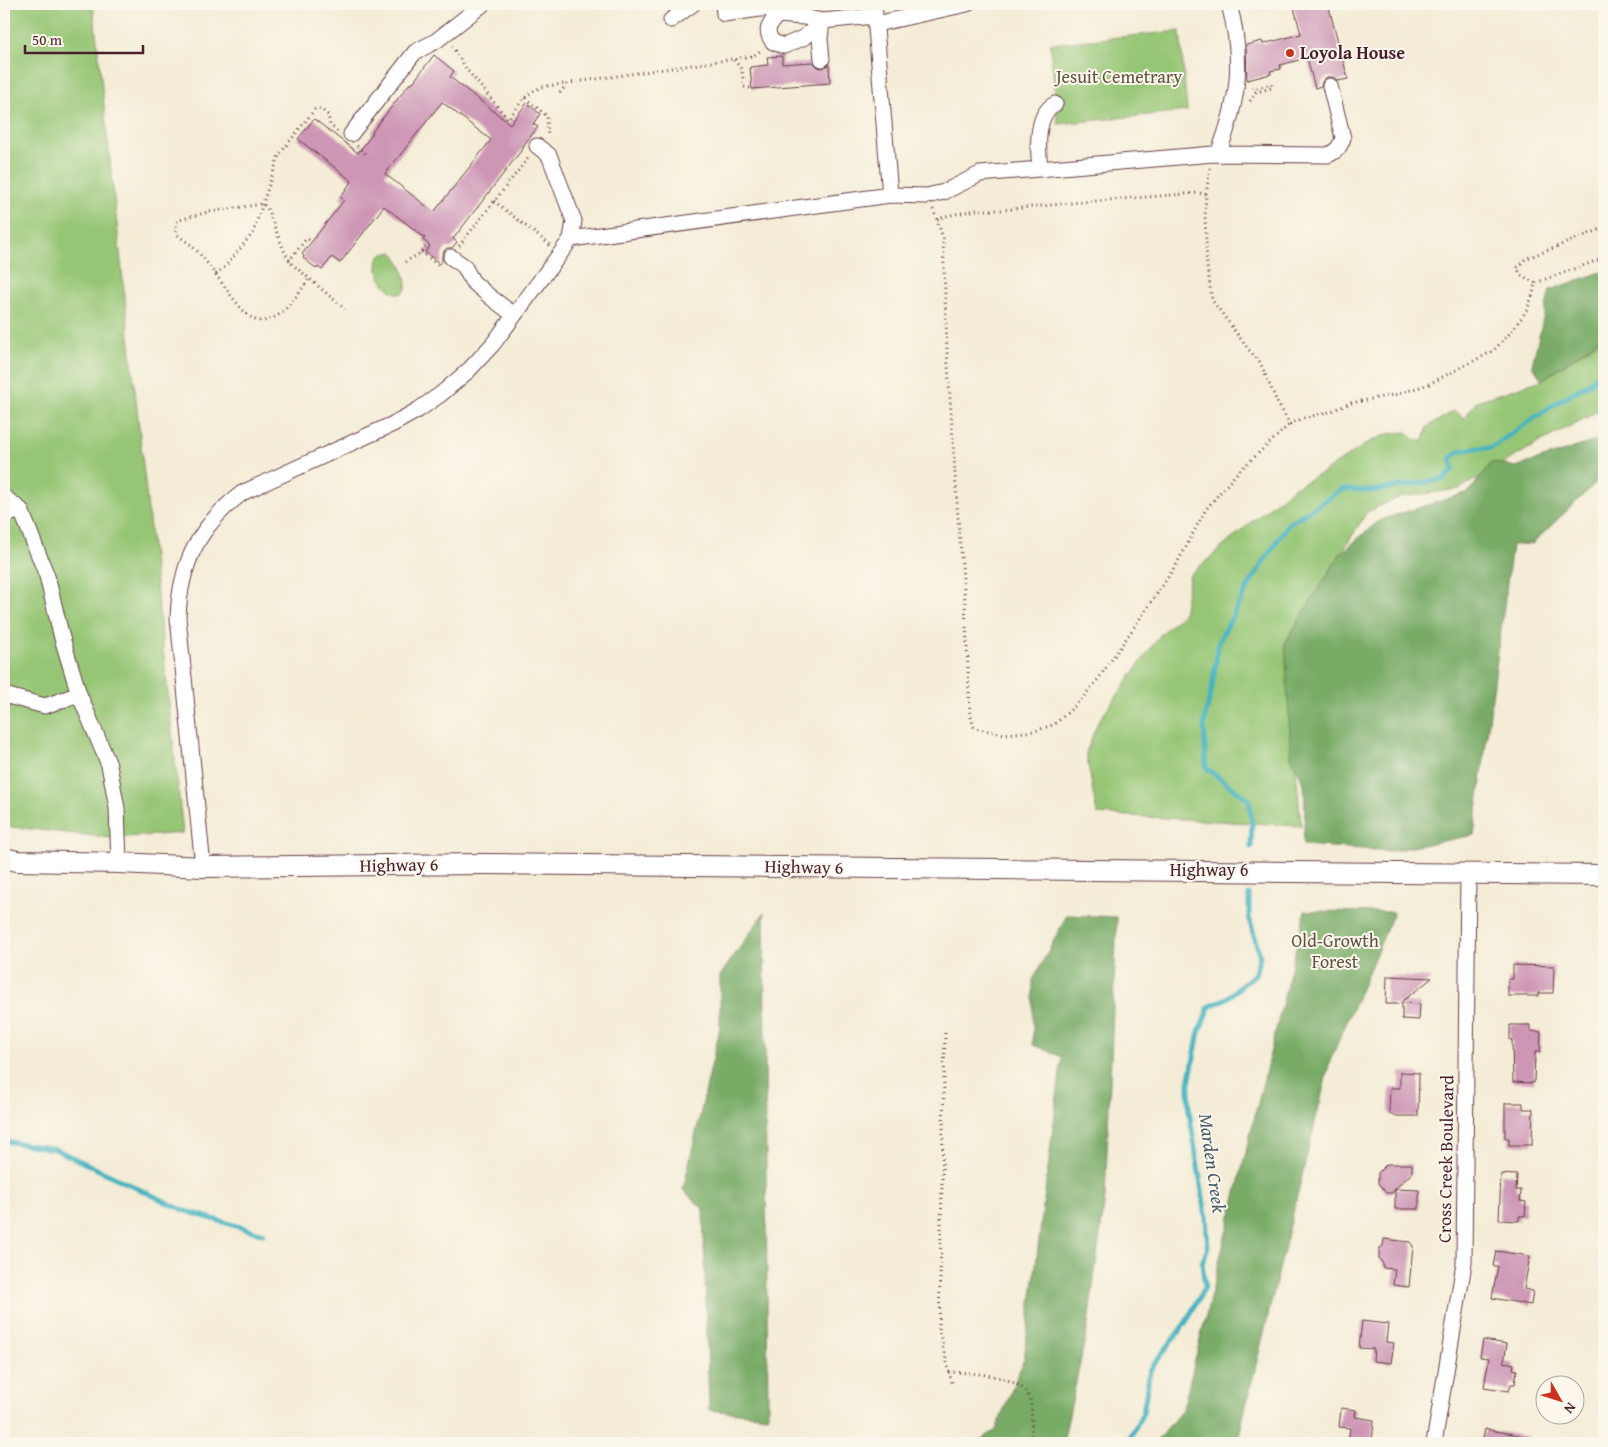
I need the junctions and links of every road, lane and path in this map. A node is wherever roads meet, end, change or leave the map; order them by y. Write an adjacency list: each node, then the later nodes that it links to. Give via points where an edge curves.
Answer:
1 (484, 4): 11 (street)
2 (693, 4): 9 (street)
3 (723, 4): 7 (street, via 724,14)
4 (967, 4): 8 (street)
5 (1260, 4): 6 (path)
6 (1234, 7): 27 (street, via 1239,59 1237,92 1230,124)
7 (770, 9): 10 (street); 12 (street, via 769,37)
8 (875, 15): 10 (street); 30 (street)
9 (671, 20)
10 (822, 21): 12 (street, via 805,37 789,45); 13 (street)
11 (444, 34): 20 (path, via 508,119); 24 (street, via 415,52)
12 (773, 42): 14 (path, via 753,56)
13 (822, 59)
14 (734, 60): 15 (path); 18 (path, via 742,70 744,87)
15 (568, 83): 19 (path); 20 (path, via 534,90)
16 (1254, 85): 22 (path, via 1254,88 1271,84 1272,88 1256,92)
17 (1330, 86): 27 (street, via 1344,138 1336,151 1328,154)
18 (750, 88)
19 (560, 93)
20 (525, 98): 23 (path)
21 (1055, 104): 28 (street, via 1049,107 1042,120 1038,146)
22 (1248, 104)
23 (546, 116)
24 (349, 138): 26 (path); 32 (path, via 330,125 328,115 321,109 315,110 279,154)
25 (533, 152): 31 (path); 34 (street, via 549,155 574,222)
26 (366, 154)
27 (1215, 154): 28 (street); 29 (path)
28 (1040, 169): 30 (street, via 980,174 944,192 927,196)
29 (1206, 194): 48 (path, via 1207,266 1212,300 1260,362); 48 (path, via 976,210 937,220 943,238 947,351 970,713 974,728 1004,734 1035,731 1055,724 1079,702 1164,584 1206,509 1237,473)
30 (890, 195): 34 (street)
31 (494, 201): 36 (path); 39 (path)
32 (263, 204): 41 (path); 43 (path, via 253,233); 43 (path, via 208,212 176,222 176,233 196,249)
33 (1604, 228): 45 (path, via 1525,260 1517,268 1521,275)
34 (571, 239): 47 (street)
35 (310, 240): 41 (path, via 306,239)
36 (549, 244)
37 (426, 245): 38 (path)
38 (421, 252): 39 (path, via 440,267); 42 (path)
39 (450, 257): 47 (street, via 464,266 472,281)
40 (1604, 258): 45 (path)
41 (289, 260): 44 (path)
42 (405, 262)
43 (216, 274): 44 (path, via 247,315 259,320 277,317)
44 (308, 280): 46 (path)
45 (1535, 283): 48 (path, via 1527,310 1494,351 1429,384 1350,403)
46 (345, 309)
47 (514, 315): 56 (street, via 493,344 441,394 393,424 242,493 216,516 199,538 183,576 178,618)
48 (1290, 424)
49 (4, 497): 50 (street)
50 (21, 510): 51 (street); 52 (street, via 47,576)
51 (4, 516)
52 (79, 694): 53 (street, via 45,706); 55 (street, via 112,777)
53 (4, 695)
54 (4, 858): 55 (main road, Highway 6)
55 (119, 863): 56 (main road, Highway 6)
56 (203, 867): 57 (main road, Highway 6, via 481,864)
57 (1468, 873): 58 (main road, Highway 6); 63 (street, Cross Creek Boulevard, via 1464,1264)
58 (1604, 875)
59 (944, 1033): 60 (path, via 939,1330)
60 (949, 1372): 61 (path); 62 (path, via 1009,1380 1026,1392 1030,1400)
61 (952, 1383)
62 (1031, 1443)
63 (1434, 1443)

